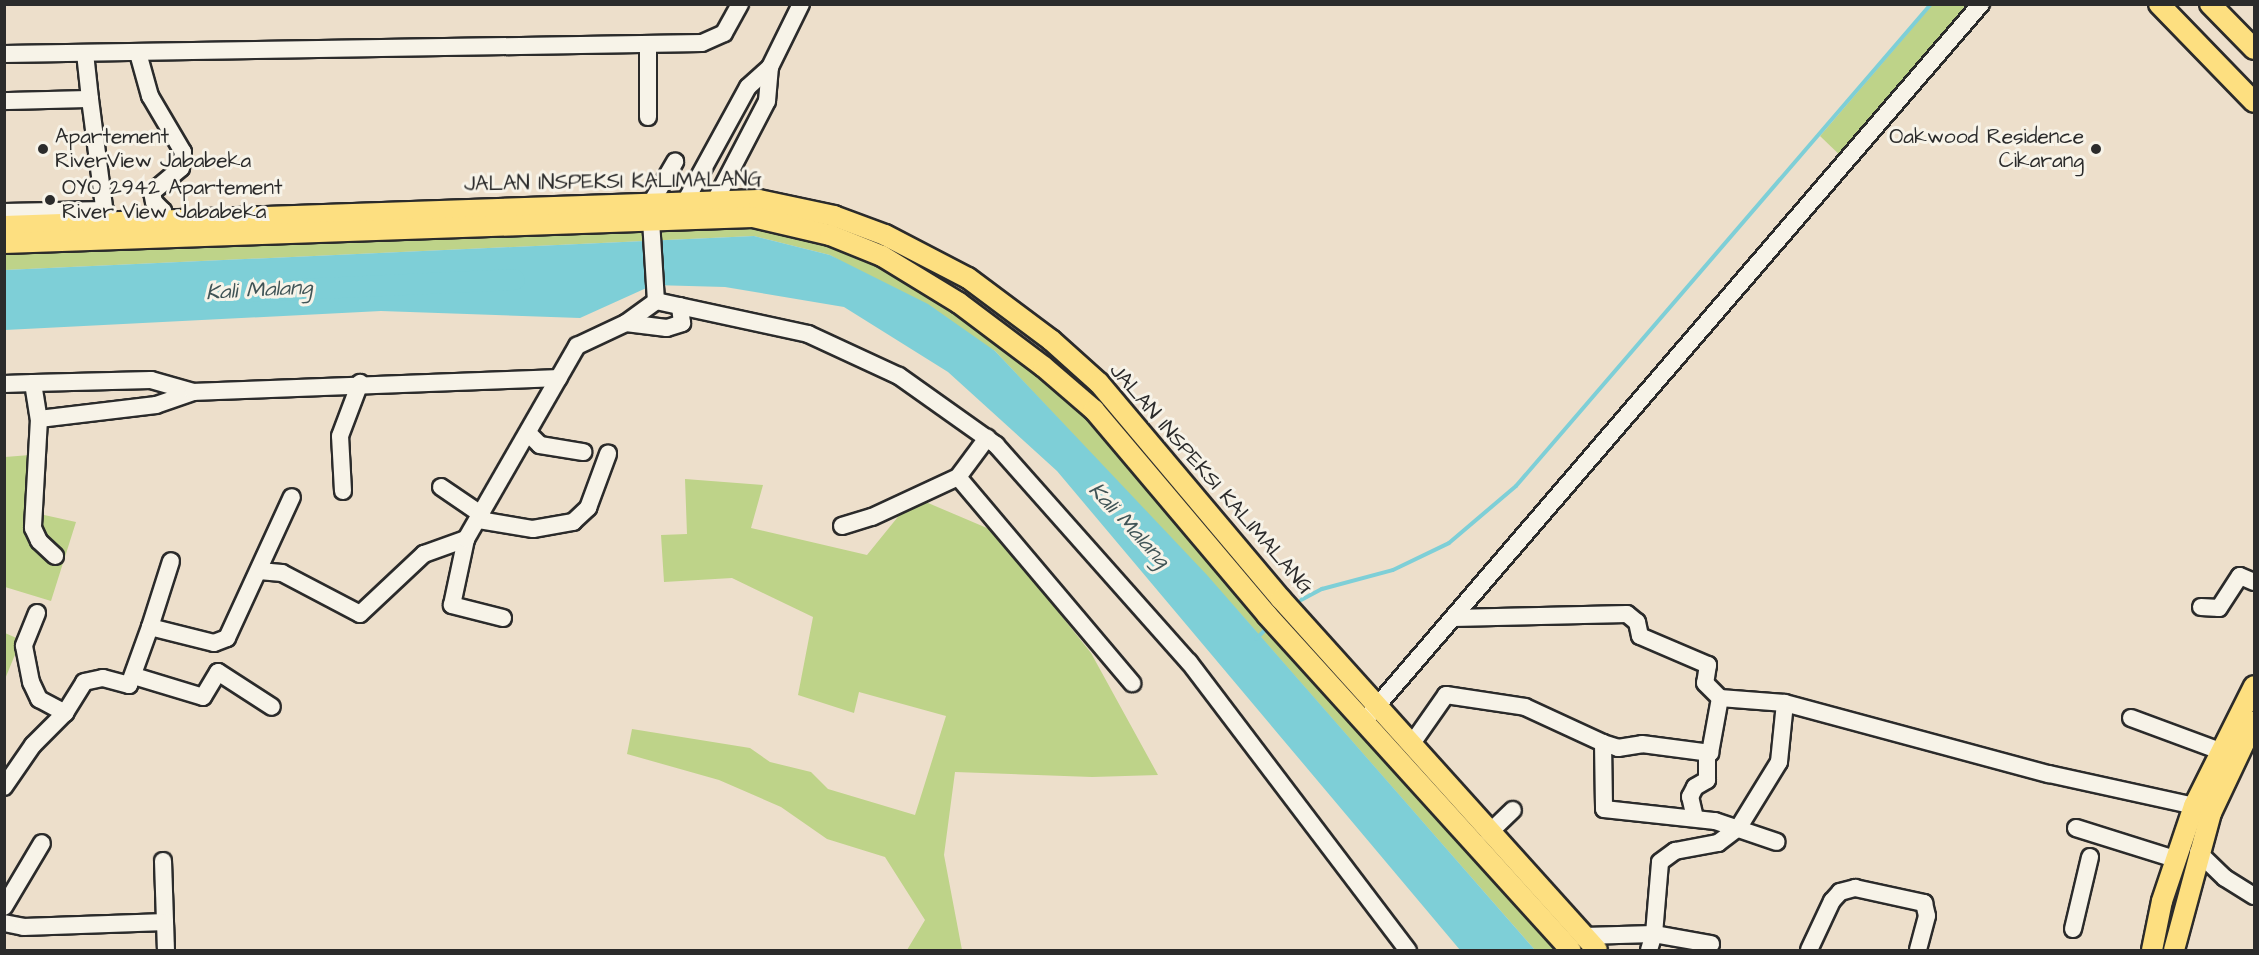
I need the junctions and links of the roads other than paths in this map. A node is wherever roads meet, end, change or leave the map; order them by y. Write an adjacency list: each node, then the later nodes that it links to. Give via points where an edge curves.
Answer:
1 (740, 4): 6 (street, via 724,33 702,43)
2 (801, 4): 11 (street)
3 (1981, 4): 55 (street)
4 (2159, 4): 14 (main road)
5 (2216, 6): 7 (main road)
6 (648, 44): 8 (street); 15 (street)
7 (2254, 49)
8 (138, 53): 10 (street); 23 (street, via 150,96 183,152 181,168 152,192 154,202 163,211)
9 (4, 54): 10 (street)
10 (85, 54): 12 (street)
11 (770, 67): 18 (street, via 767,101); 19 (street, via 748,87)
12 (90, 99): 13 (street); 22 (street)
13 (4, 101)
14 (2254, 102)
15 (648, 117)
16 (675, 162): 20 (street)
17 (743, 208): 18 (main road, JALAN INSPEKSI KALIMALANG); 29 (main road, JALAN INSPEKSI KALIMALANG, via 805,208 885,235 968,278); 35 (main road, JALAN INSPEKSI KALIMALANG, via 882,256 959,303)
18 (715, 209): 19 (main road, JALAN INSPEKSI KALIMALANG)
19 (685, 210): 20 (main road, JALAN INSPEKSI KALIMALANG)
20 (651, 211): 23 (main road, JALAN INSPEKSI KALIMALANG); 25 (main road, JALAN INSPEKSI KALIMALANG); 26 (street)
21 (4, 212): 22 (street)
22 (106, 216): 23 (main road, JALAN INSPEKSI KALIMALANG); 24 (main road, JALAN INSPEKSI KALIMALANG)
23 (163, 220)
24 (4, 226)
25 (4, 243)
26 (654, 295): 27 (street); 28 (street)
27 (680, 306): 28 (street, via 682,323 654,329); 38 (street, via 779,326 848,350 908,382)
28 (626, 323): 30 (street, via 577,346)
29 (1093, 377): 35 (main road); 64 (main road, JALAN INSPEKSI KALIMALANG, via 1124,408)
30 (559, 378): 32 (street); 37 (street)
31 (33, 382): 33 (street); 34 (street, via 151,380); 36 (street)
32 (360, 383): 34 (street); 43 (street, via 340,436)
33 (4, 384)
34 (193, 392): 36 (street, via 156,405)
35 (1076, 394): 64 (main road, JALAN INSPEKSI KALIMALANG, via 1130,450 1267,615)
36 (39, 419): 48 (street, via 33,528 39,541)
37 (528, 433): 39 (street, via 540,445); 45 (street)
38 (987, 438): 41 (street); 96 (street, via 1189,662)
39 (584, 452)
40 (608, 454): 45 (street, via 588,508 573,522 533,529)
41 (958, 477): 46 (street, via 872,517); 58 (street)
42 (441, 487): 45 (street)
43 (343, 491)
44 (292, 497): 50 (street)
45 (481, 517): 47 (street)
46 (842, 526)
47 (466, 539): 50 (street, via 424,554 360,614 282,573); 54 (street, via 452,605)
48 (55, 556)
49 (171, 561): 56 (street)
50 (259, 571): 56 (street, via 235,627 222,642)
51 (2254, 582): 52 (street, via 2240,576 2219,608)
52 (2201, 607)
53 (36, 614): 63 (street, via 24,646 31,682 39,699)
54 (503, 618)
55 (1453, 618): 60 (street, via 1627,614 1637,622 1641,636 1708,665 1706,683); 64 (street)
56 (150, 627): 57 (street)
57 (134, 676): 62 (street, via 203,697 218,672); 63 (street, via 125,686 90,678)
58 (1132, 683)
59 (2254, 686): 69 (main road)
60 (1720, 698): 61 (street); 70 (street, via 1715,742 1712,752)
61 (1785, 703): 72 (street, via 2049,774); 76 (street, via 1779,762)
62 (272, 707)
63 (65, 713): 71 (street, via 33,745)
64 (1370, 714): 68 (main road, JALAN INSPEKSI KALIMALANG); 74 (main road, JALAN INSPEKSI KALIMALANG)
65 (2131, 718): 69 (street)
66 (2254, 723): 81 (main road, via 2211,813)
67 (1603, 743): 68 (street, via 1525,707 1452,693 1440,699 1426,727); 70 (street, via 1618,748 1642,744); 75 (street, via 1604,808)
68 (1411, 745): 74 (main road, JALAN INSPEKSI KALIMALANG)
69 (2220, 751): 72 (main road)
70 (1707, 753): 75 (street, via 1707,780 1695,787 1690,797)
71 (4, 787)
72 (2194, 806): 83 (main road)
73 (1513, 810): 78 (street)
74 (1457, 811): 78 (main road, JALAN INSPEKSI KALIMALANG); 85 (main road, JALAN INSPEKSI KALIMALANG)
75 (1695, 818): 76 (street)
76 (1739, 827): 79 (street); 91 (street, via 1718,843 1675,851 1660,862)
77 (2076, 828): 83 (street)
78 (1489, 833): 85 (main road, JALAN INSPEKSI KALIMALANG)
79 (1777, 842)
80 (42, 843): 87 (street)
81 (2198, 852): 86 (street, via 2225,879); 94 (main road)
82 (2090, 857): 90 (street)
83 (2175, 859): 99 (main road)
84 (164, 861): 88 (street)
85 (1532, 893): 93 (main road, JALAN INSPEKSI KALIMALANG)
86 (2254, 896)
87 (4, 907)
88 (165, 922): 89 (street, via 24,927); 95 (street)
89 (4, 923)
90 (2073, 929)
91 (1652, 942): 92 (street); 93 (street)
92 (1711, 944)
93 (1584, 946)
94 (2178, 950)
95 (166, 951)
96 (1408, 951)
97 (1809, 951): 98 (street, via 1832,901 1840,892 1855,888 1924,903 1927,916)
98 (1918, 951)
99 (2152, 951)

